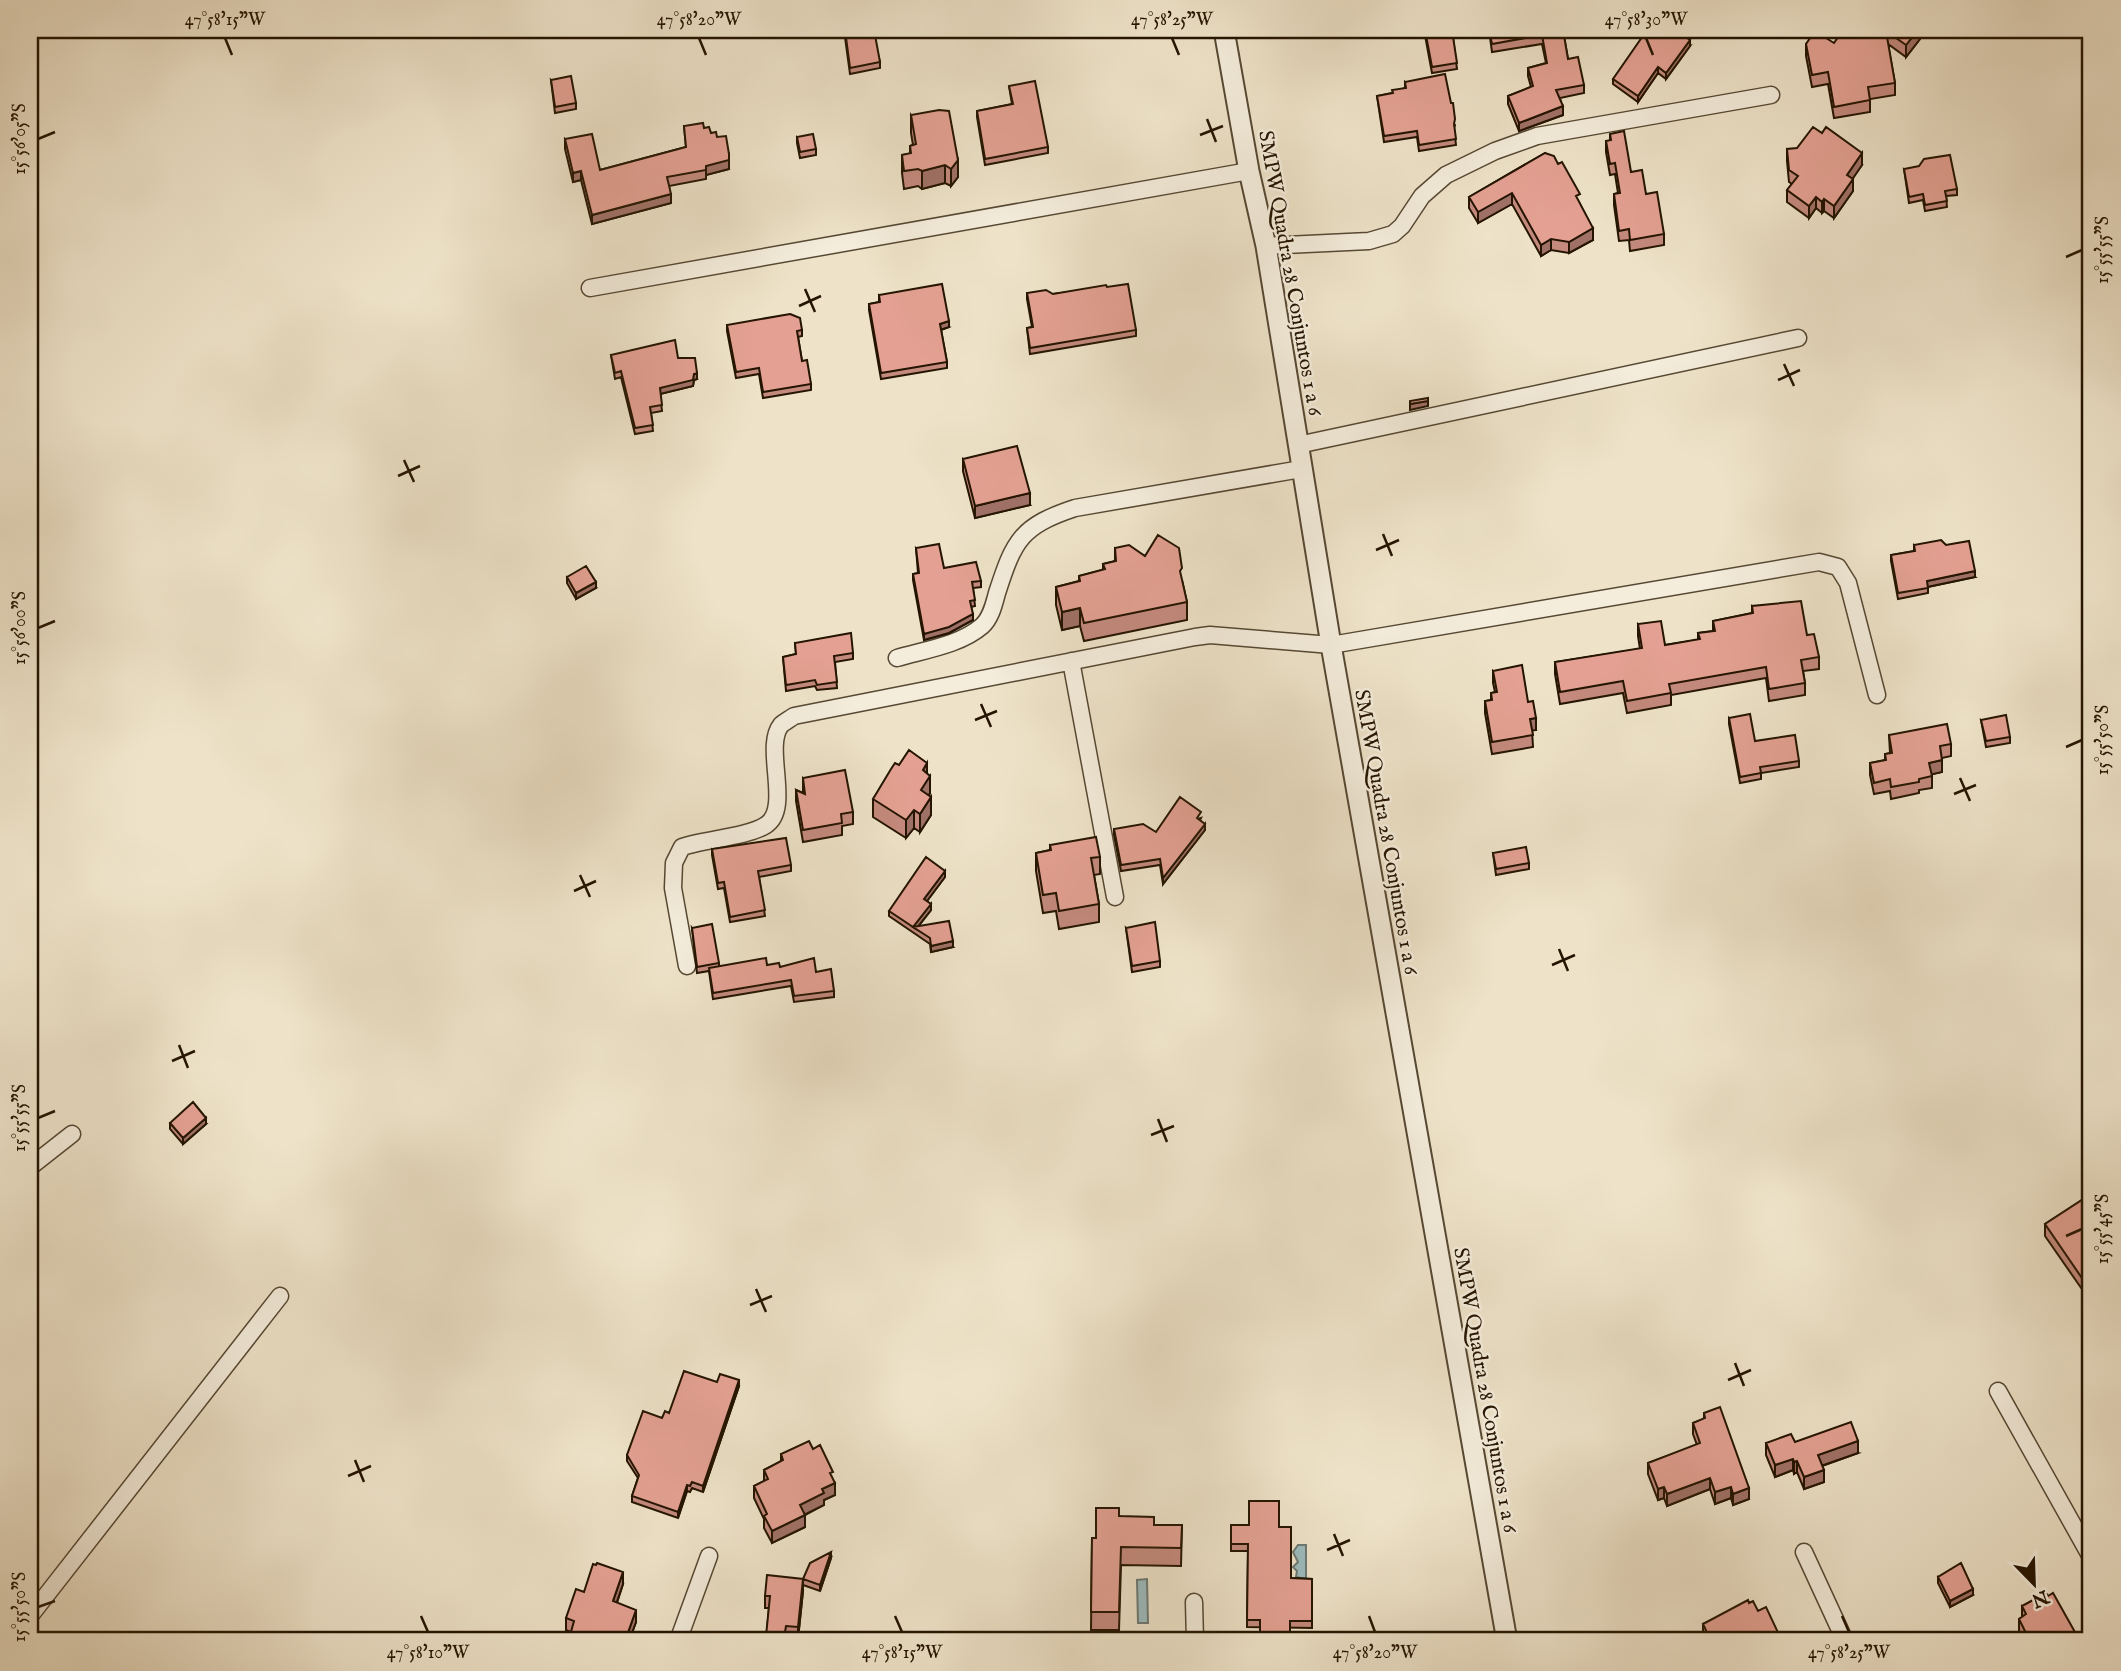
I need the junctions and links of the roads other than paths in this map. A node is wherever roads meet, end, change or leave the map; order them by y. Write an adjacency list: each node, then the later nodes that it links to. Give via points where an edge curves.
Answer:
1 (1224, 30): 3 (street, SMPW Quadra 28 Conjuntos 1 a 6)
2 (1771, 95): 4 (street, via 1537,136 1446,176 1422,197 1393,234 1369,241)
3 (1249, 171): 4 (street, SMPW Quadra 28 Conjuntos 1 a 6); 5 (street)
4 (1266, 246): 7 (street, SMPW Quadra 28 Conjuntos 1 a 6)
5 (590, 288)
6 (1798, 338): 7 (street)
7 (1298, 445): 8 (street, SMPW Quadra 28 Conjuntos 1 a 6)
8 (1301, 469): 9 (street, SMPW Quadra 28 Conjuntos 1 a 6); 10 (street, via 1075,508 1047,517 1019,539 985,624 970,634)
9 (1331, 645): 11 (street, via 1210,635); 12 (street, via 1819,562 1839,567 1848,583); 26 (street, SMPW Quadra 28 Conjuntos 1 a 6)
10 (897, 658)
11 (1071, 662): 13 (street); 14 (street, via 794,716 779,726 775,814 770,822 682,847 674,863 673,888)
12 (1877, 695)
13 (1115, 897)
14 (687, 966)
15 (72, 1134): 16 (street)
16 (30, 1167)
17 (280, 1296): 23 (street)
18 (1998, 1391): 21 (street)
19 (1804, 1552): 27 (street)
20 (709, 1556): 24 (street)
21 (2091, 1557)
22 (1194, 1602): 25 (street)
23 (30, 1616)
24 (678, 1641)
25 (1195, 1641)
26 (1507, 1641)
27 (1845, 1641)

